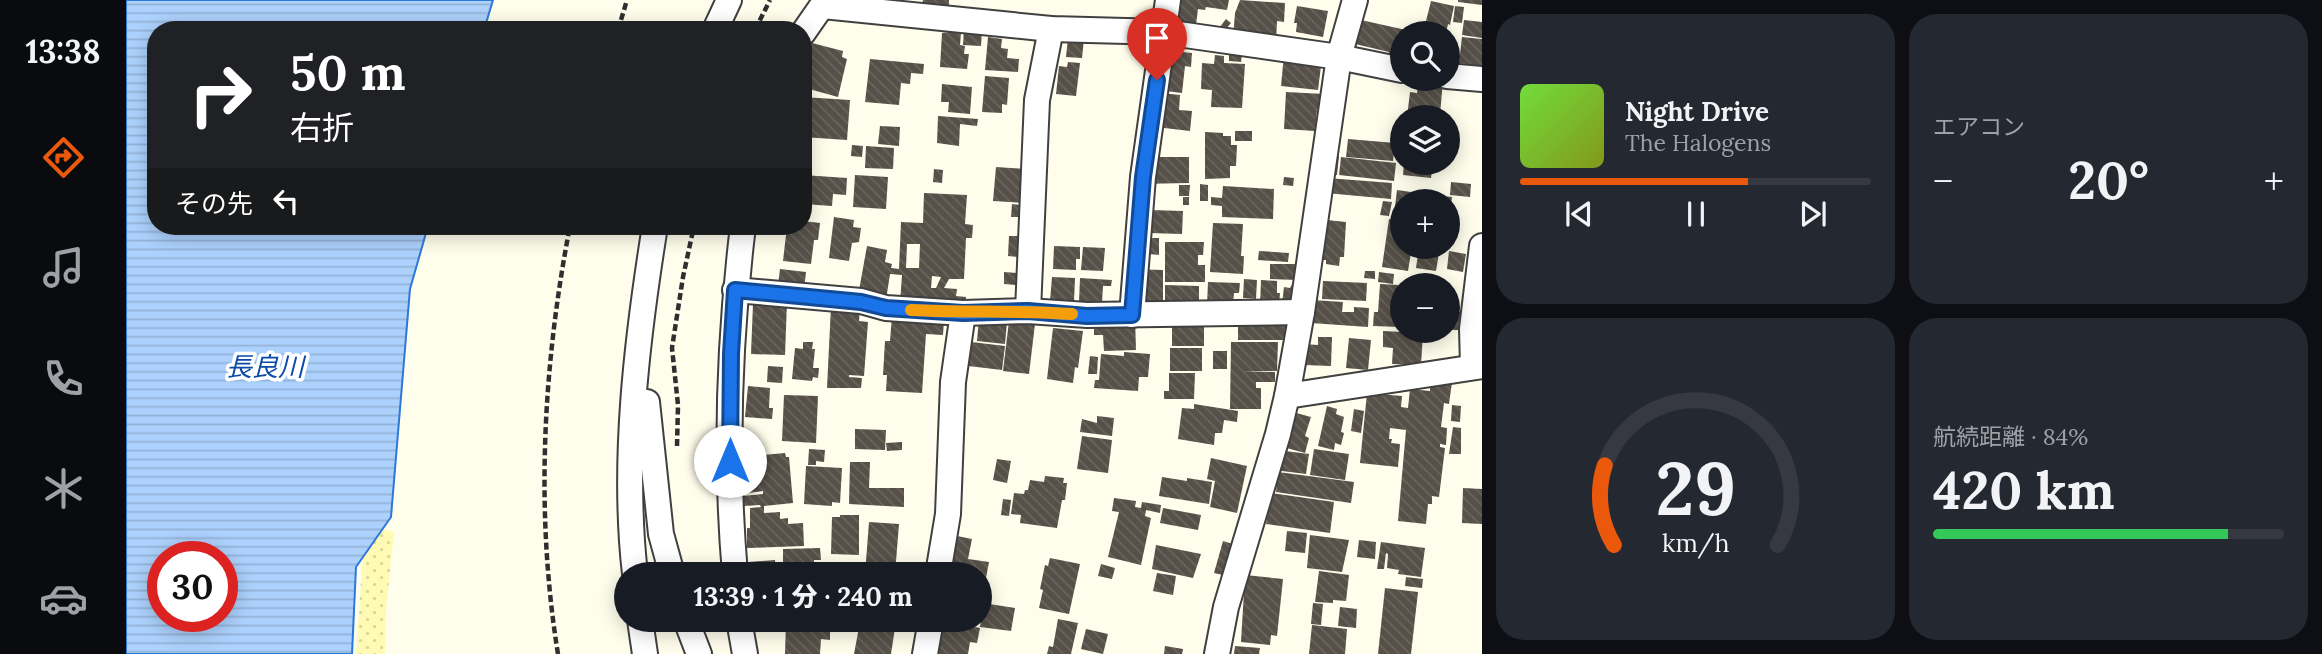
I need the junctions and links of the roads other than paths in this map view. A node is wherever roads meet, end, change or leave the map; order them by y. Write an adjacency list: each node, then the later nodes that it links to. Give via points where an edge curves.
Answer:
1 (729, 0): 5 (street)
2 (1168, 0): 8 (street)
3 (1355, 0): 9 (street)
4 (825, 3): 6 (street); 7 (street)
5 (719, 21)
6 (812, 21)
7 (1051, 29): 8 (street); 17 (street, via 1037,100)
8 (1164, 32): 9 (street); 20 (street, via 1143,177)
9 (1339, 57): 10 (street); 18 (street)
10 (1390, 68)
11 (1460, 77): 12 (street)
12 (1482, 79)
13 (654, 235): 21 (street)
14 (742, 235): 16 (street)
15 (1482, 246): 22 (street, via 1472,329)
16 (735, 290): 19 (street); 26 (street, via 730,501)
17 (1028, 311): 19 (street); 20 (street)
18 (1302, 312): 20 (street); 23 (street)
19 (963, 313): 27 (street, via 953,382 948,514)
20 (1132, 315)
21 (639, 335): 24 (street, via 631,468); 25 (street, via 661,534)
22 (1478, 366): 23 (street)
23 (1287, 396): 36 (street, via 1226,607)
24 (634, 562)
25 (669, 562)
26 (734, 562)
27 (940, 562)
28 (642, 632): 32 (street)
29 (691, 632): 33 (street)
30 (741, 632): 34 (street)
31 (929, 632): 35 (street)
32 (645, 654)
33 (699, 654)
34 (745, 654)
35 (925, 654)
36 (1217, 654)

